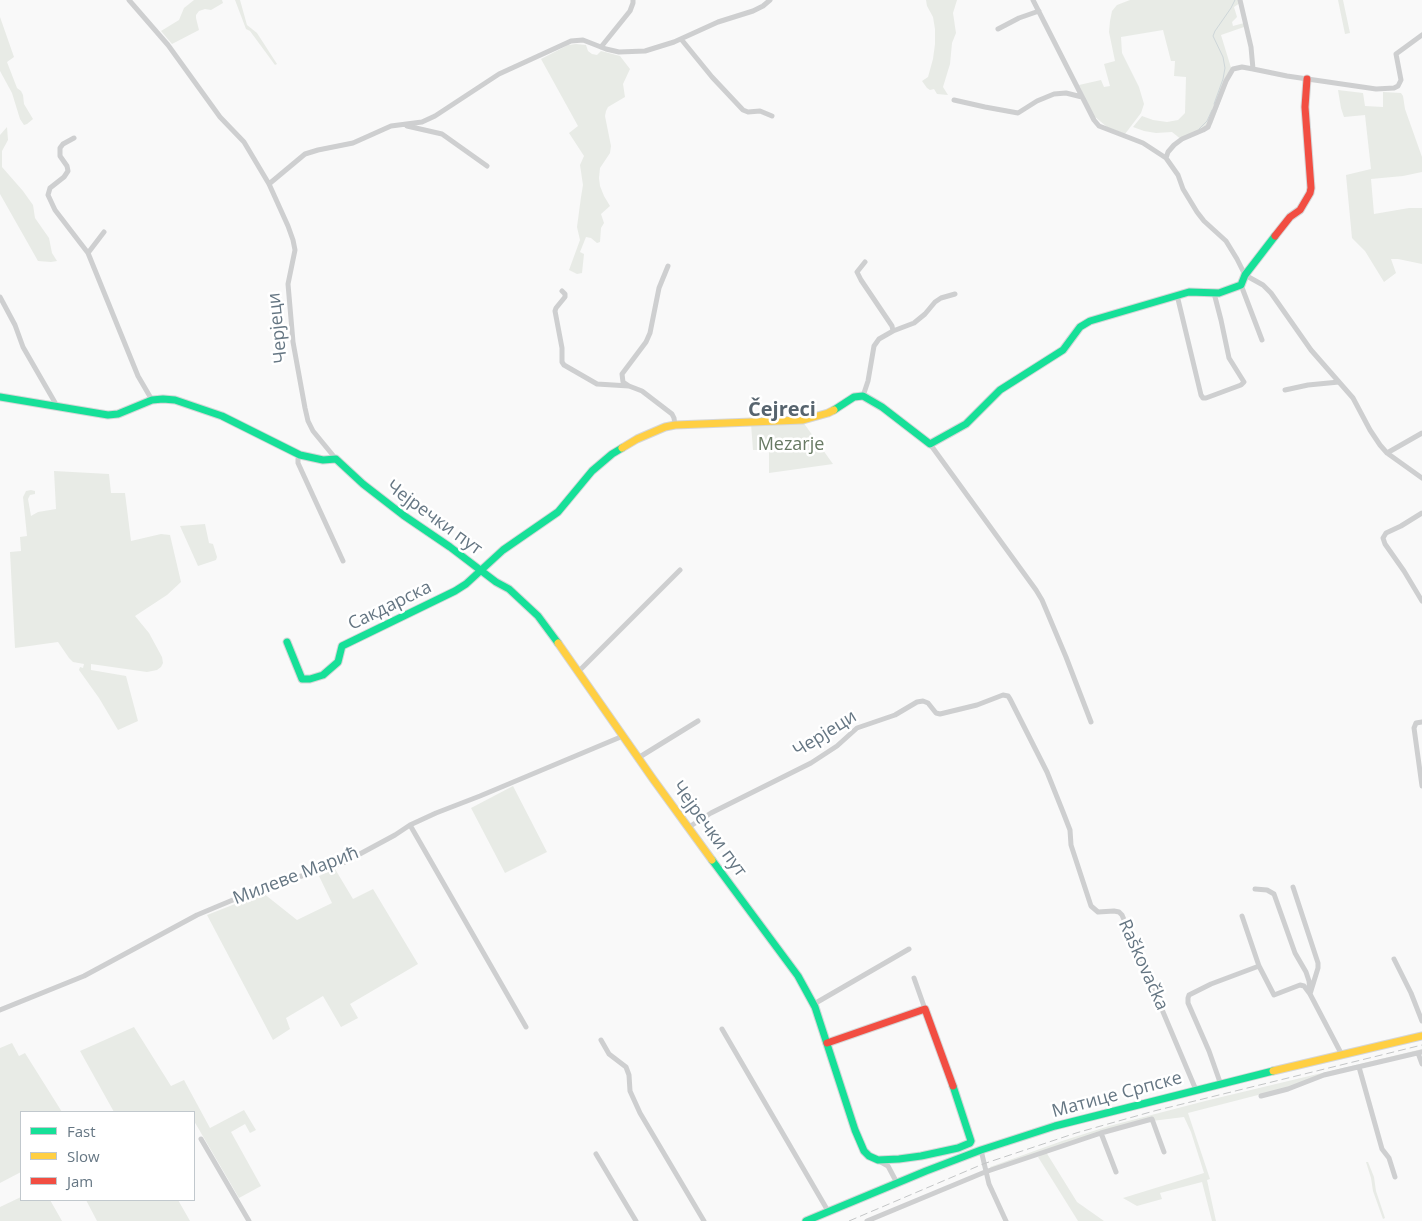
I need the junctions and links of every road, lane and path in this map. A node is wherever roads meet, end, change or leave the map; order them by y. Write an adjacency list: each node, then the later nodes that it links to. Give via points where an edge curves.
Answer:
1 (129, 0): 20 (street, Черјеци, via 168,45 220,117 244,142)
2 (633, 0): 10 (street, via 630,11)
3 (770, 0): 9 (street, via 753,11)
4 (1033, 0): 6 (street)
5 (1240, 0): 11 (street)
6 (1039, 11): 7 (street); 13 (street)
7 (998, 29)
8 (1422, 35): 12 (street, via 1396,54 1401,80 1396,88 1376,89)
9 (681, 39): 10 (street, via 645,51 623,52); 15 (street, via 744,110)
10 (601, 47): 16 (street, via 583,40 571,41 499,74 428,120)
11 (1254, 69): 12 (street); 18 (street, via 1242,67 1230,72 1208,127 1182,139)
12 (1307, 79): 25 (street, via 1305,107 1311,188 1308,198)
13 (1082, 97): 14 (street, via 1054,94 1018,113); 18 (street, via 1099,126 1143,143)
14 (954, 100)
15 (772, 116)
16 (399, 124): 19 (street, via 442,134); 20 (street, via 353,143 305,154)
17 (74, 138): 22 (street, via 60,148 60,156 68,171 50,188 48,195 55,210)
18 (1166, 158): 25 (street, via 1197,212 1226,241)
19 (487, 166)
20 (269, 184): 46 (street, Черјеци, via 293,240 288,284 293,342 305,408 313,431)
21 (104, 232): 22 (street)
22 (88, 253): 39 (street, via 138,376)
23 (865, 262): 32 (street, via 857,272)
24 (668, 266): 35 (street, via 659,288 650,333 622,374 623,382)
25 (1245, 275): 26 (street); 34 (street, via 1263,284 1271,293 1311,350)
26 (1241, 285): 28 (street); 33 (street)
27 (562, 291): 35 (street, via 564,297 555,311 564,365 598,384)
28 (1214, 293): 30 (street); 30 (street, via 1229,358 1244,382 1206,398 1201,395)
29 (955, 294): 32 (street, via 935,302 914,322)
30 (1177, 295): 43 (street, via 1090,321 1080,327 1063,350 1000,390 966,424)
31 (0, 298): 40 (street, via 23,347)
32 (892, 330): 37 (street, via 874,346)
33 (1262, 340)
34 (1339, 382): 36 (street); 44 (street, via 1353,398)
35 (629, 386): 41 (street, via 642,391 666,409 674,418)
36 (1284, 390)
37 (863, 396): 41 (street, via 854,397 828,413 802,420); 43 (street, via 882,406)
38 (0, 397): 40 (street)
39 (152, 400): 40 (street, via 108,415); 45 (street, via 175,400 200,408)
40 (57, 406)
41 (675, 425): 50 (street, via 637,439 612,454 592,471 558,512)
42 (1422, 433): 44 (street)
43 (930, 444): 56 (street, via 1036,590)
44 (1387, 453): 47 (street)
45 (300, 455): 46 (street); 49 (street, via 298,463)
46 (336, 459): 50 (street, Чејречки пут, via 385,502)
47 (1422, 478)
48 (1422, 513): 52 (street, via 1386,533 1383,538)
49 (343, 561)
50 (480, 570): 53 (street, Сакдарска, via 455,591 342,646 338,662 316,677 302,679); 54 (street, Чејречки пут, via 509,589 538,616)
51 (680, 570): 54 (street)
52 (1422, 601)
53 (287, 642)
54 (578, 672): 58 (street, Чејречки пут)
55 (698, 721): 59 (street)
56 (1091, 722)
57 (1422, 722): 60 (street, via 1416,723 1414,728)
58 (623, 736): 59 (street, Чејречки пут); 61 (street, Милеве Мaрић)
59 (638, 758): 62 (street, Чејречки пут)
60 (1422, 786)
61 (410, 825): 74 (street, Милеве Мaрић, via 350,860 216,907 84,976); 76 (street)
62 (689, 827): 63 (street, Черјеци, via 811,763 838,746 857,728 895,715 917,702 928,703 940,714 1003,695 1010,699 1047,772 1070,830); 72 (street, Чејречки пут, via 798,976)
63 (1077, 862): 86 (street, Raškovačka, via 1091,906 1098,912 1114,911 1122,915)
64 (1293, 887): 71 (street, via 1318,963)
65 (1255, 888): 71 (street, via 1274,894 1295,953 1306,972)
66 (1242, 916): 69 (street)
67 (909, 949): 72 (street)
68 (1394, 959): 75 (street)
69 (1259, 966): 71 (street, via 1274,996 1300,985); 85 (street, via 1211,984 1188,998)
70 (914, 978): 73 (street)
71 (1310, 994): 82 (street)
72 (814, 1004): 80 (street, Чејречки пут)
73 (925, 1009): 80 (street); 93 (street, via 971,1141 958,1148 921,1156)
74 (0, 1010)
75 (1422, 1021)
76 (526, 1027)
77 (722, 1029): 98 (street)
78 (1422, 1036): 82 (street, Матице Српске)
79 (601, 1040): 101 (street, via 609,1054 626,1067 630,1091)
80 (827, 1043): 93 (street, Чејречки пут, via 862,1149)
81 (1420, 1053): 83 (street); 84 (street)
82 (1342, 1055): 85 (street, Матице Српске)
83 (1422, 1064)
84 (1359, 1067): 87 (street); 96 (street, via 1382,1149 1389,1158)
85 (1221, 1084): 86 (street, Матице Српске)
86 (1196, 1090): 90 (street, Матице Српске, via 1055,1126)
87 (1261, 1096)
88 (1101, 1133): 91 (street, via 1152,1119); 94 (street); 95 (street)
89 (201, 1139): 99 (street)
90 (981, 1150): 94 (street); 97 (street, Матице Српске)
91 (1164, 1152)
92 (596, 1154): 100 (street)
93 (878, 1160): 97 (street, via 888,1166)
94 (985, 1172): 103 (street); 104 (street)
95 (1116, 1172)
96 (1395, 1177)
97 (897, 1183): 98 (street, Матице Српске)
98 (828, 1212): 102 (street, Матице Српске)
99 (249, 1221)
100 (636, 1221)
101 (704, 1221)
102 (806, 1221)
103 (867, 1221)
104 (1006, 1221)

